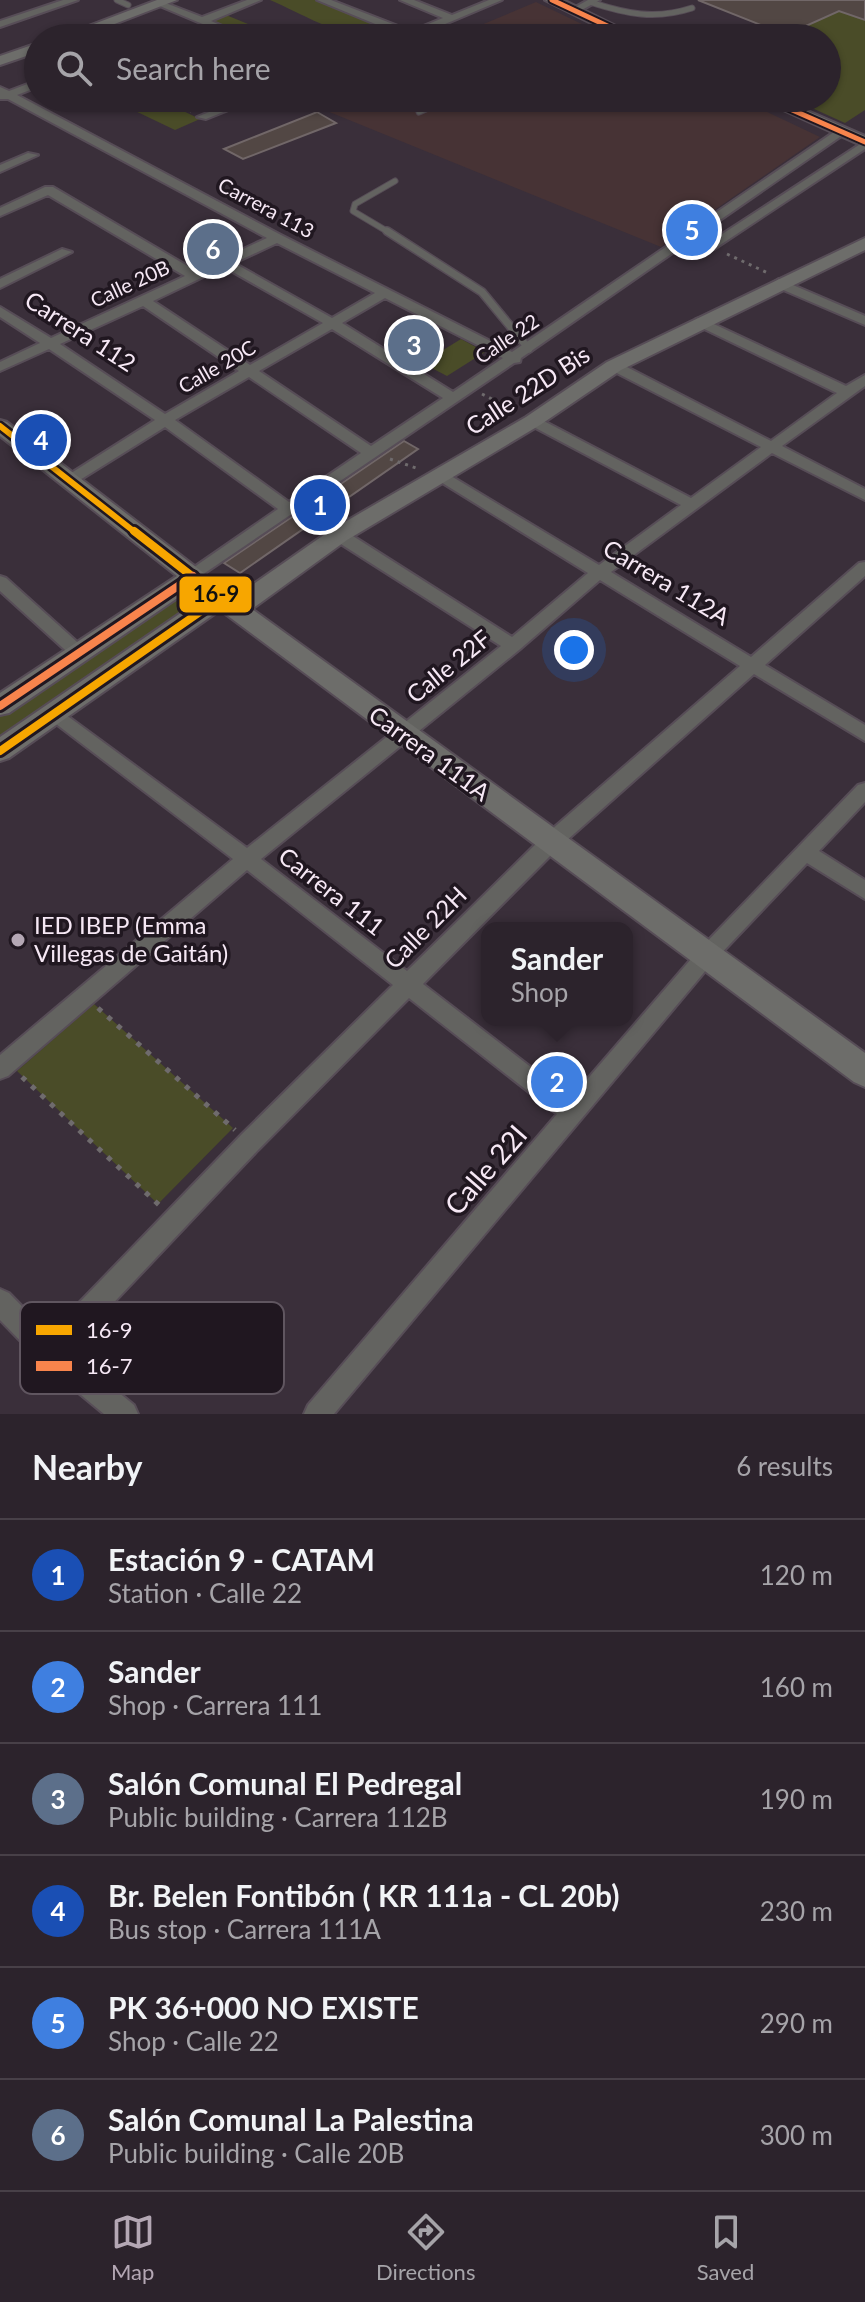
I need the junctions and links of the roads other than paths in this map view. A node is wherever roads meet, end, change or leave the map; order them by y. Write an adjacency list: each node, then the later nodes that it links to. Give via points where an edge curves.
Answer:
1 (73, 0): 17 (street)
2 (117, 0): 11 (lane)
3 (256, 0): 16 (street)
4 (322, 0): 20 (street)
5 (405, 0): 15 (street)
6 (465, 0): 12 (street)
7 (497, 0): 12 (street)
8 (557, 1): 14 (street)
9 (593, 1): 13 (lane, via 642,19); 14 (street)
10 (165, 2): 16 (street); 18 (street)
11 (128, 5)
12 (481, 7): 15 (street)
13 (692, 8)
14 (575, 10): 22 (street)
15 (452, 18): 21 (street)
16 (202, 21): 19 (street)
17 (0, 24)
18 (103, 24)
19 (210, 24)
20 (379, 24)
21 (437, 24)
22 (603, 24)
23 (24, 52): 24 (street)
24 (0, 61)
25 (24, 87): 26 (street)
26 (3, 94): 27 (street, Carrera 113)
27 (24, 105)
28 (37, 112): 38 (street, Carrera 113)
29 (215, 112): 31 (street)
30 (796, 112): 32 (street)
31 (202, 117)
32 (841, 132): 33 (street); 53 (street, Calle 22)
33 (865, 143): 39 (street)
34 (32, 155): 35 (street)
35 (0, 169)
36 (395, 181): 53 (lane, via 355,204 353,211 482,292)
37 (0, 212): 43 (street, via 49,190)
38 (277, 238): 42 (street, Calle 20B); 46 (street, Carrera 113)
39 (710, 246)
40 (863, 246): 44 (street, Calle 22D Bis)
41 (66, 252): 45 (street)
42 (224, 262): 43 (street, Calle 20B); 51 (street)
43 (195, 276): 47 (street, Calle 20B)
44 (781, 281): 49 (street); 50 (street, Calle 22D Bis)
45 (0, 284)
46 (386, 292): 51 (street, Calle 20C); 53 (street, Carrera 113)
47 (143, 300): 52 (street, Calle 20B); 56 (street)
48 (0, 311): 52 (street, Carrera 112)
49 (865, 321)
50 (701, 322): 54 (street, Calle 22D Bis); 58 (street)
51 (334, 324): 56 (street, Calle 20C); 59 (street)
52 (52, 343): 55 (street, Calle 20B); 60 (street, Carrera 112)
53 (522, 354): 59 (street, Calle 22)
54 (614, 366): 61 (street, Calle 22D Bis); 63 (street)
55 (0, 367)
56 (250, 372): 60 (street, Calle 20C); 64 (street)
57 (865, 379): 58 (street, Calle 22F)
58 (847, 392): 63 (street, Calle 22F)
59 (453, 398): 64 (street, Calle 22)
60 (165, 420): 66 (street, Calle 20C); 69 (street, Carrera 112)
61 (533, 421): 65 (street, Calle 22D Bis); 68 (street)
62 (0, 426): 66 (street, Carrera 111A)
63 (772, 447): 67 (street); 68 (street, Calle 22F)
64 (371, 453): 69 (street, Calle 22)
65 (441, 476): 70 (street, Calle 22D Bis); 72 (street, Carrera 112A)
66 (70, 480): 73 (street, Carrera 111A)
67 (865, 495)
68 (693, 505): 72 (street, Calle 22F)
69 (288, 509): 73 (street, Calle 22)
70 (339, 535): 75 (street, Calle 22D Bis); 76 (street)
71 (865, 567): 78 (street, Calle 22H)
72 (601, 571): 76 (street, Calle 22F); 78 (street, Carrera 112A)
73 (193, 576): 75 (street, Carrera 111A); 77 (street)
74 (0, 582): 77 (street)
75 (228, 604): 80 (street, Calle 22D Bis); 82 (street, Carrera 111A)
76 (513, 646): 82 (street, Calle 22F)
77 (80, 654): 79 (street)
78 (753, 665): 81 (street, Carrera 112A); 85 (street, Calle 22H)
79 (0, 706)
80 (52, 714): 83 (street, Calle 22D Bis); 87 (street, Carrera 111)
81 (865, 734)
82 (403, 735): 85 (street, Carrera 111A); 87 (street, Calle 22F)
83 (0, 751)
84 (865, 790): 86 (street, Calle 22I)
85 (550, 843): 89 (street, Carrera 111A); 90 (street, Calle 22H)
86 (806, 852): 88 (street); 89 (street, Calle 22I)
87 (247, 859): 90 (street, Carrera 111); 91 (street, Calle 22F)
88 (865, 891)
89 (705, 957): 92 (street, Carrera 111A); 93 (street, Calle 22I)
90 (406, 984): 93 (street, Carrera 111); 95 (street, Calle 22H)
91 (4, 1066)
92 (865, 1072)
93 (574, 1114): 99 (street, Calle 22I)
94 (0, 1302): 96 (street)
95 (97, 1302)
96 (20, 1322)
97 (100, 1394): 98 (street)
98 (125, 1414)
99 (317, 1414)

